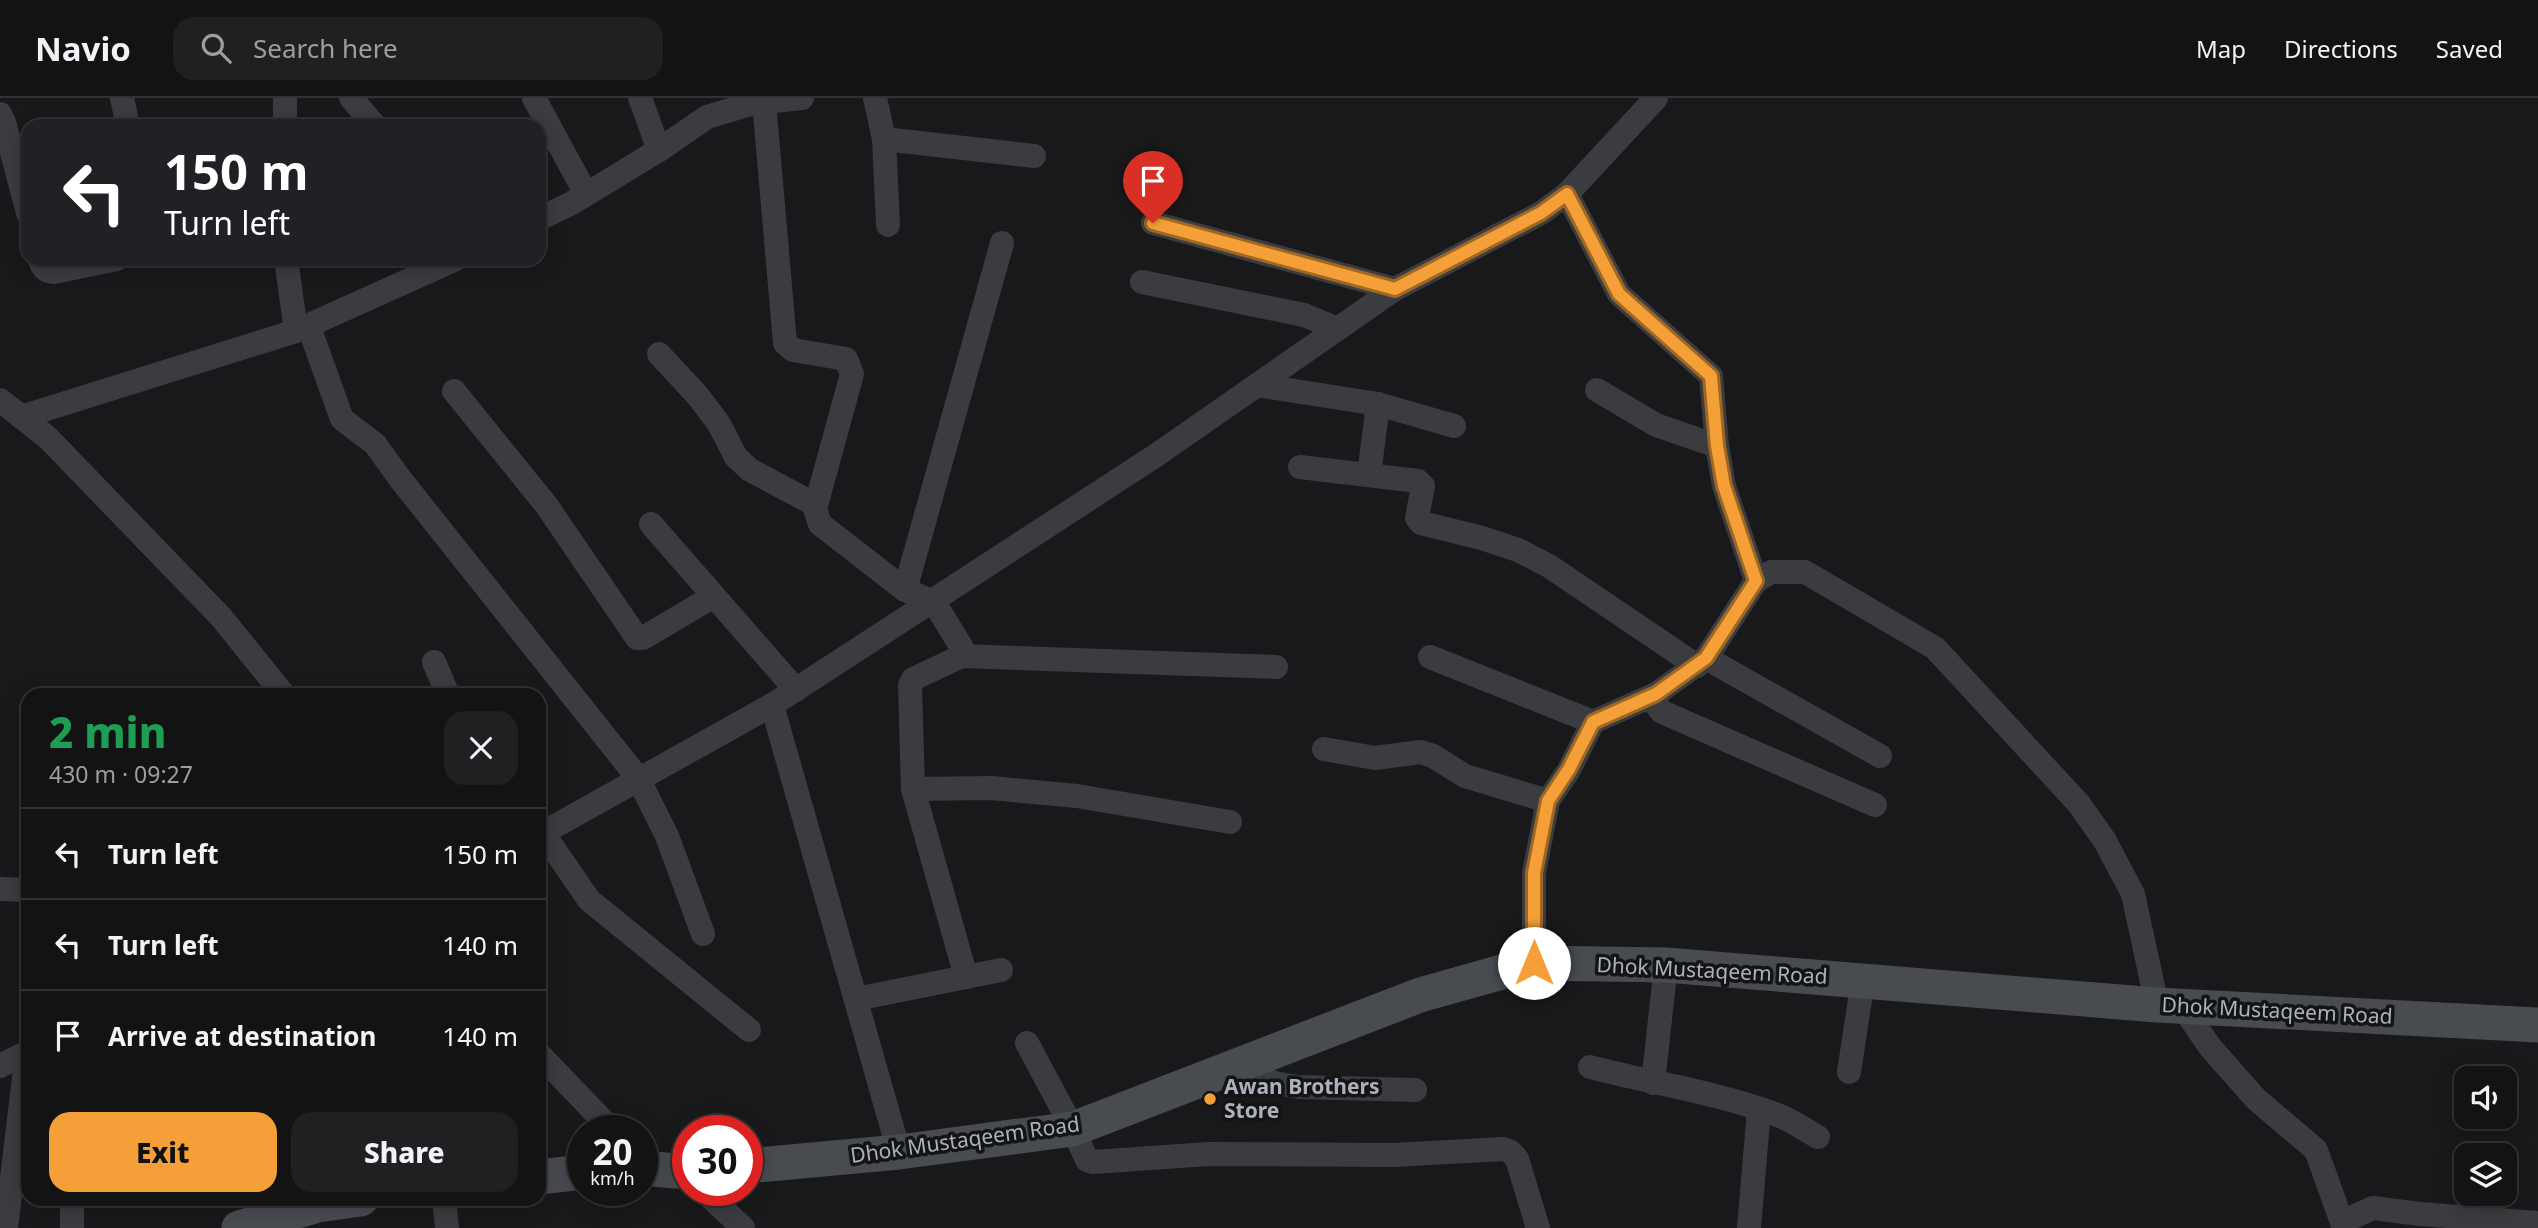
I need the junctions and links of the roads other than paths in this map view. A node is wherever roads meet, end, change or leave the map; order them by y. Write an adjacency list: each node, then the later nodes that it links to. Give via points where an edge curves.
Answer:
1 (122, 98): 11 (street)
2 (285, 98): 12 (street)
3 (351, 98): 13 (street)
4 (534, 98): 14 (street)
5 (640, 98): 17 (street)
6 (802, 98): 8 (street)
7 (875, 98): 16 (street)
8 (752, 102): 17 (street, via 708,117); 45 (street, via 785,342 793,350 846,359 852,374)
9 (1640, 103): 21 (street)
10 (0, 114): 19 (street)
11 (126, 119)
12 (285, 119)
13 (369, 119)
14 (545, 119)
15 (546, 120): 20 (street)
16 (884, 139): 18 (street); 24 (street)
17 (659, 150): 20 (street)
18 (1034, 156)
19 (21, 186)
20 (586, 194): 22 (street)
21 (1567, 194): 31 (street, via 1541,213); 42 (street, via 1619,294 1711,376)
22 (546, 215)
23 (1153, 223): 31 (street)
24 (888, 225)
25 (1002, 243): 48 (street)
26 (42, 266): 27 (street, via 54,272)
27 (83, 266)
28 (288, 266): 33 (street)
29 (441, 266): 33 (street)
30 (1142, 282): 32 (street, via 1304,315)
31 (1395, 289): 32 (street)
32 (1338, 328): 35 (street)
33 (302, 329): 40 (street); 64 (street, via 342,419 375,444)
34 (659, 354): 45 (street, via 705,405 736,457 750,470)
35 (1257, 385): 39 (street); 50 (street)
36 (1597, 390): 42 (street, via 1656,425)
37 (454, 391): 49 (street, via 547,506 637,638)
38 (0, 400): 40 (street)
39 (1378, 404): 41 (street); 44 (street)
40 (21, 417): 56 (street, via 48,438 221,617)
41 (1454, 426)
42 (1717, 446): 47 (street, via 1724,486)
43 (1300, 467): 44 (street)
44 (1369, 475): 54 (street, via 1418,481 1423,486 1420,523 1518,550)
45 (816, 505): 48 (street, via 820,524)
46 (652, 524): 49 (street)
47 (1756, 581): 54 (street); 80 (street, via 1771,572 1805,572 1935,648 2080,804 2105,841 2133,894)
48 (905, 590): 50 (street)
49 (714, 596): 58 (street)
50 (933, 602): 51 (street, via 962,648); 58 (street)
51 (962, 656): 55 (street); 65 (street, via 913,679 910,685)
52 (1430, 657): 61 (street)
53 (434, 662): 57 (street)
54 (1701, 662): 59 (street); 63 (street)
55 (1276, 667)
56 (278, 688)
57 (445, 688)
58 (796, 690): 60 (street)
59 (1656, 694): 61 (street); 67 (street, via 1662,712)
60 (772, 705): 64 (street); 79 (street)
61 (1593, 722): 66 (street)
62 (1324, 749): 66 (street, via 1375,758 1421,752 1465,776)
63 (1880, 756)
64 (638, 778): 69 (street); 73 (street, via 667,835)
65 (913, 789): 68 (street, via 991,788 1077,796); 77 (street)
66 (1548, 801): 74 (street, via 1534,873)
67 (1875, 805)
68 (1230, 822)
69 (546, 831)
70 (546, 841): 82 (street, via 589,900)
71 (0, 889): 72 (street)
72 (21, 890)
73 (703, 934)
74 (1534, 963): 75 (street, Dhok Mustaqeem Road); 86 (street, Dhok Mustaqeem Road, via 1420,995)
75 (1666, 965): 78 (street, Dhok Mustaqeem Road); 90 (street)
76 (1001, 970): 77 (street)
77 (966, 977): 79 (street)
78 (1863, 980): 80 (street, Dhok Mustaqeem Road); 89 (street)
79 (856, 999): 97 (street)
80 (2169, 1006): 81 (street, Dhok Mustaqeem Road); 106 (street, via 2256,1099 2316,1150)
81 (2538, 1024)
82 (749, 1030)
83 (1027, 1043): 95 (street)
84 (21, 1056): 87 (street)
85 (546, 1061): 94 (street)
86 (1242, 1063): 91 (street, via 1275,1083 1299,1087); 95 (street, Dhok Mustaqeem Road)
87 (0, 1066)
88 (1590, 1067): 90 (street)
89 (1849, 1072)
90 (1653, 1083): 93 (street)
91 (1415, 1090)
92 (21, 1103): 107 (street)
93 (1759, 1109): 96 (street); 113 (street)
94 (598, 1115)
95 (1073, 1129): 97 (street, Dhok Mustaqeem Road); 112 (street, via 1084,1156 1093,1162 1208,1154 1394,1155 1503,1149 1517,1159)
96 (1818, 1137)
97 (899, 1152): 98 (street, Dhok Mustaqeem Road)
98 (763, 1165)
99 (567, 1174): 100 (street)
100 (546, 1176)
101 (72, 1206): 108 (street)
102 (315, 1206): 109 (street)
103 (445, 1206): 110 (street)
104 (721, 1206): 111 (street)
105 (2538, 1223): 106 (street, via 2373,1208)
106 (2343, 1225)
107 (6, 1228)
108 (72, 1228)
109 (239, 1228)
110 (447, 1228)
111 (744, 1228)
112 (1538, 1228)
113 (1749, 1228)

